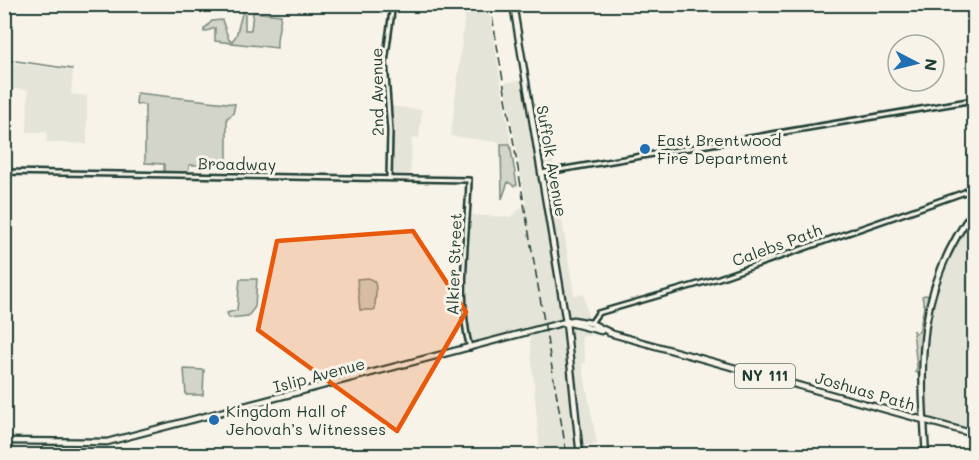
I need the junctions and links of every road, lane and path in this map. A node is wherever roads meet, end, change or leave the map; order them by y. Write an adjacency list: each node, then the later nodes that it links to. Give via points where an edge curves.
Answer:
1 (393, 4): 6 (street, 2nd Avenue, via 385,62)
2 (513, 4): 5 (main road, Suffolk Avenue)
3 (975, 100): 5 (street)
4 (4, 172): 6 (street, Broadway)
5 (542, 172): 11 (main road, Suffolk Avenue)
6 (389, 178): 7 (street, Broadway)
7 (470, 180): 15 (street, Alkier Street, via 464,328)
8 (975, 188): 9 (main road)
9 (967, 191): 12 (street, Calebs Path, via 719,278 598,313)
10 (975, 210): 16 (main road, via 946,254 930,300 923,339)
11 (566, 322): 12 (main road, Joshuas Path / NY 111); 13 (main road, Joshuas Path / NY 111); 15 (main road, Islip Avenue / NY 111); 19 (main road, Suffolk Avenue)
12 (591, 323): 13 (main road); 14 (main road, Joshuas Path / NY 111)
13 (584, 326): 14 (main road, Joshuas Path / NY 111)
14 (611, 333): 16 (main road, Joshuas Path / NY 111)
15 (470, 348): 18 (main road, Islip Avenue / NY 111, via 107,442)
16 (924, 420): 17 (main road, Joshuas Path / NY 111); 20 (main road)
17 (975, 434)
18 (4, 441)
19 (580, 456)
20 (926, 456)

